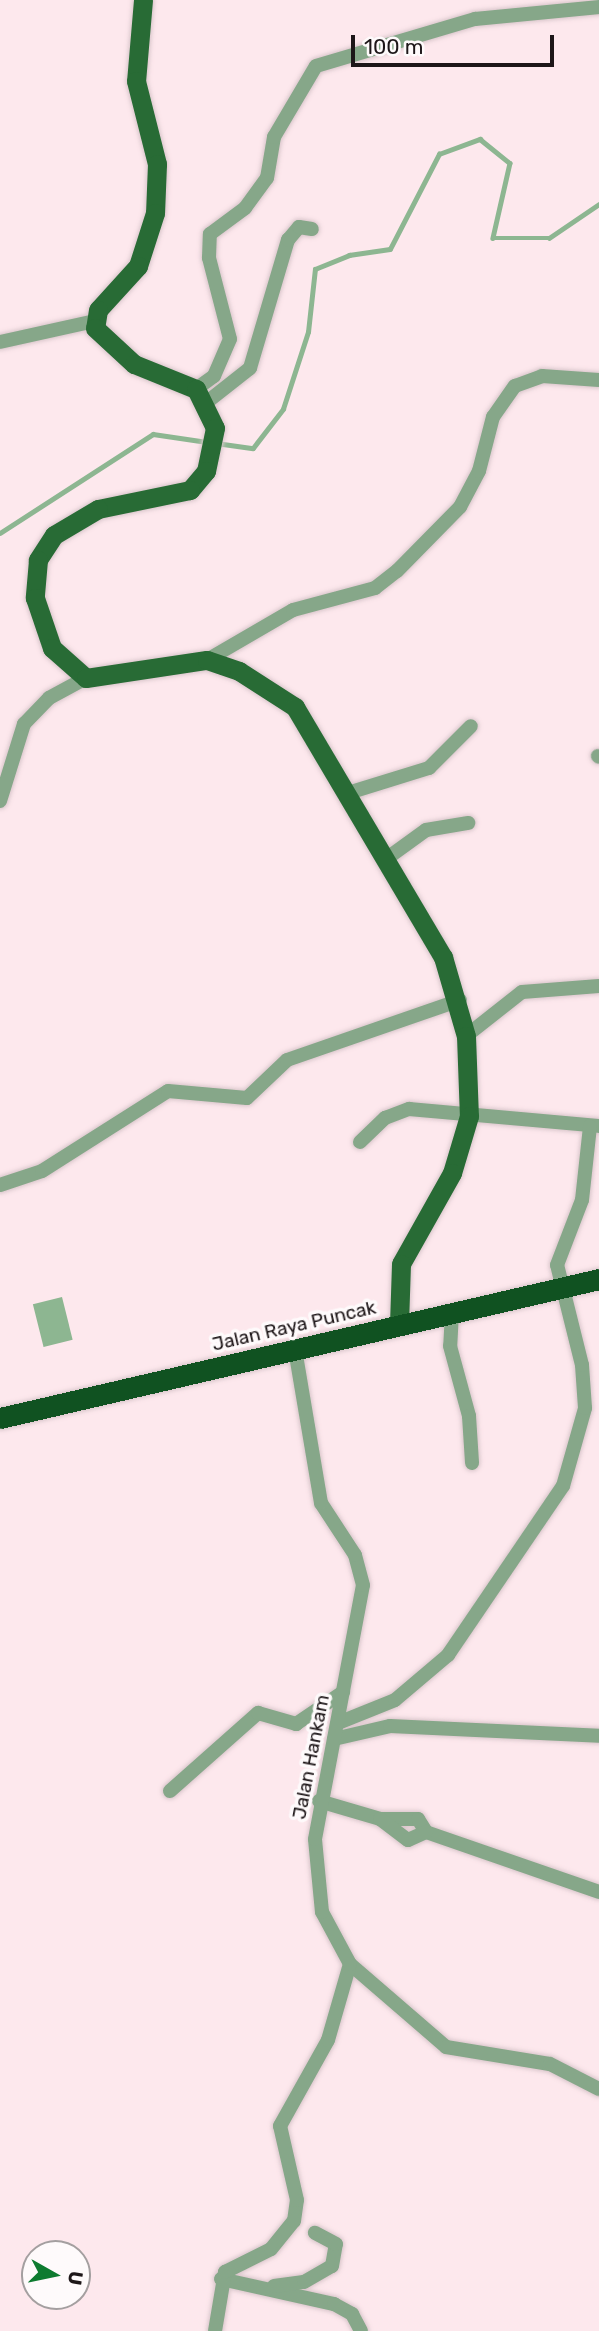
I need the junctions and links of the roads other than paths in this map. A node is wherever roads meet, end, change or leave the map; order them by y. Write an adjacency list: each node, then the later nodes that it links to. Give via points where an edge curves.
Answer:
1 (143, 0): 4 (main road, via 136,81 157,164 155,213 138,265)
2 (599, 8): 7 (street, via 475,19 316,66 274,137 267,178 245,208 219,223 208,239 230,339)
3 (312, 229): 7 (street, via 299,228 288,240 250,368)
4 (95, 321): 5 (street); 7 (main road, via 102,340 127,359)
5 (0, 342)
6 (599, 380): 8 (street, via 542,376 516,386 493,417 479,471 460,507 397,571 375,588 293,610)
7 (202, 395): 9 (main road, via 215,428 209,463 190,490 98,509 59,531 43,548 34,584 45,633 58,656)
8 (207, 660): 9 (main road); 11 (main road, via 239,671 295,707)
9 (86, 678): 12 (street, via 49,698 24,724)
10 (471, 726): 11 (street, via 429,768)
11 (348, 793): 14 (main road)
12 (0, 801)
13 (468, 823): 14 (street, via 426,830)
14 (386, 859): 16 (main road, via 443,957)
15 (599, 986): 17 (street, via 522,992)
16 (460, 1000): 17 (main road); 21 (street, via 287,1060 247,1098 168,1091 42,1171)
17 (466, 1036): 18 (main road)
18 (469, 1116): 19 (street); 20 (street, via 402,1110); 25 (main road, via 452,1174 401,1264)
19 (595, 1126): 23 (street, via 582,1200 559,1254)
20 (360, 1142)
21 (0, 1185)
22 (599, 1279): 23 (highway, Jalan Raya Puncak)
23 (560, 1288): 24 (highway, Jalan Raya Puncak); 30 (street, via 582,1365 585,1408 563,1486 448,1655 395,1700)
24 (452, 1312): 25 (highway, Jalan Raya Puncak); 28 (street, via 450,1346 469,1416)
25 (399, 1325): 26 (highway, Jalan Raya Puncak)
26 (295, 1349): 27 (highway, Jalan Raya Puncak); 29 (street, Jalan Hankam, via 321,1503 362,1576 360,1624)
27 (0, 1418)
28 (472, 1463)
29 (343, 1692): 30 (street, Jalan Hankam); 33 (street, via 296,1724 258,1713)
30 (338, 1723): 32 (street, Jalan Hankam)
31 (599, 1736): 32 (street, via 390,1726)
32 (334, 1739): 34 (street, Jalan Hankam)
33 (170, 1791)
34 (319, 1801): 35 (street); 38 (street, Jalan Hankam, via 319,1903)
35 (380, 1819): 36 (street, via 403,1814 418,1819); 36 (street, via 408,1840)
36 (426, 1832): 37 (street)
37 (599, 1892)
38 (350, 1964): 39 (street, via 446,2047 536,2061); 41 (street, via 328,2040 280,2126 297,2200 294,2221 271,2249 234,2264)
39 (599, 2089)
40 (315, 2233): 42 (street, via 336,2244 329,2269 304,2282)
41 (221, 2279): 42 (street); 43 (street)
42 (261, 2287): 44 (street, via 334,2304 352,2314)
43 (215, 2331)
44 (361, 2331)

